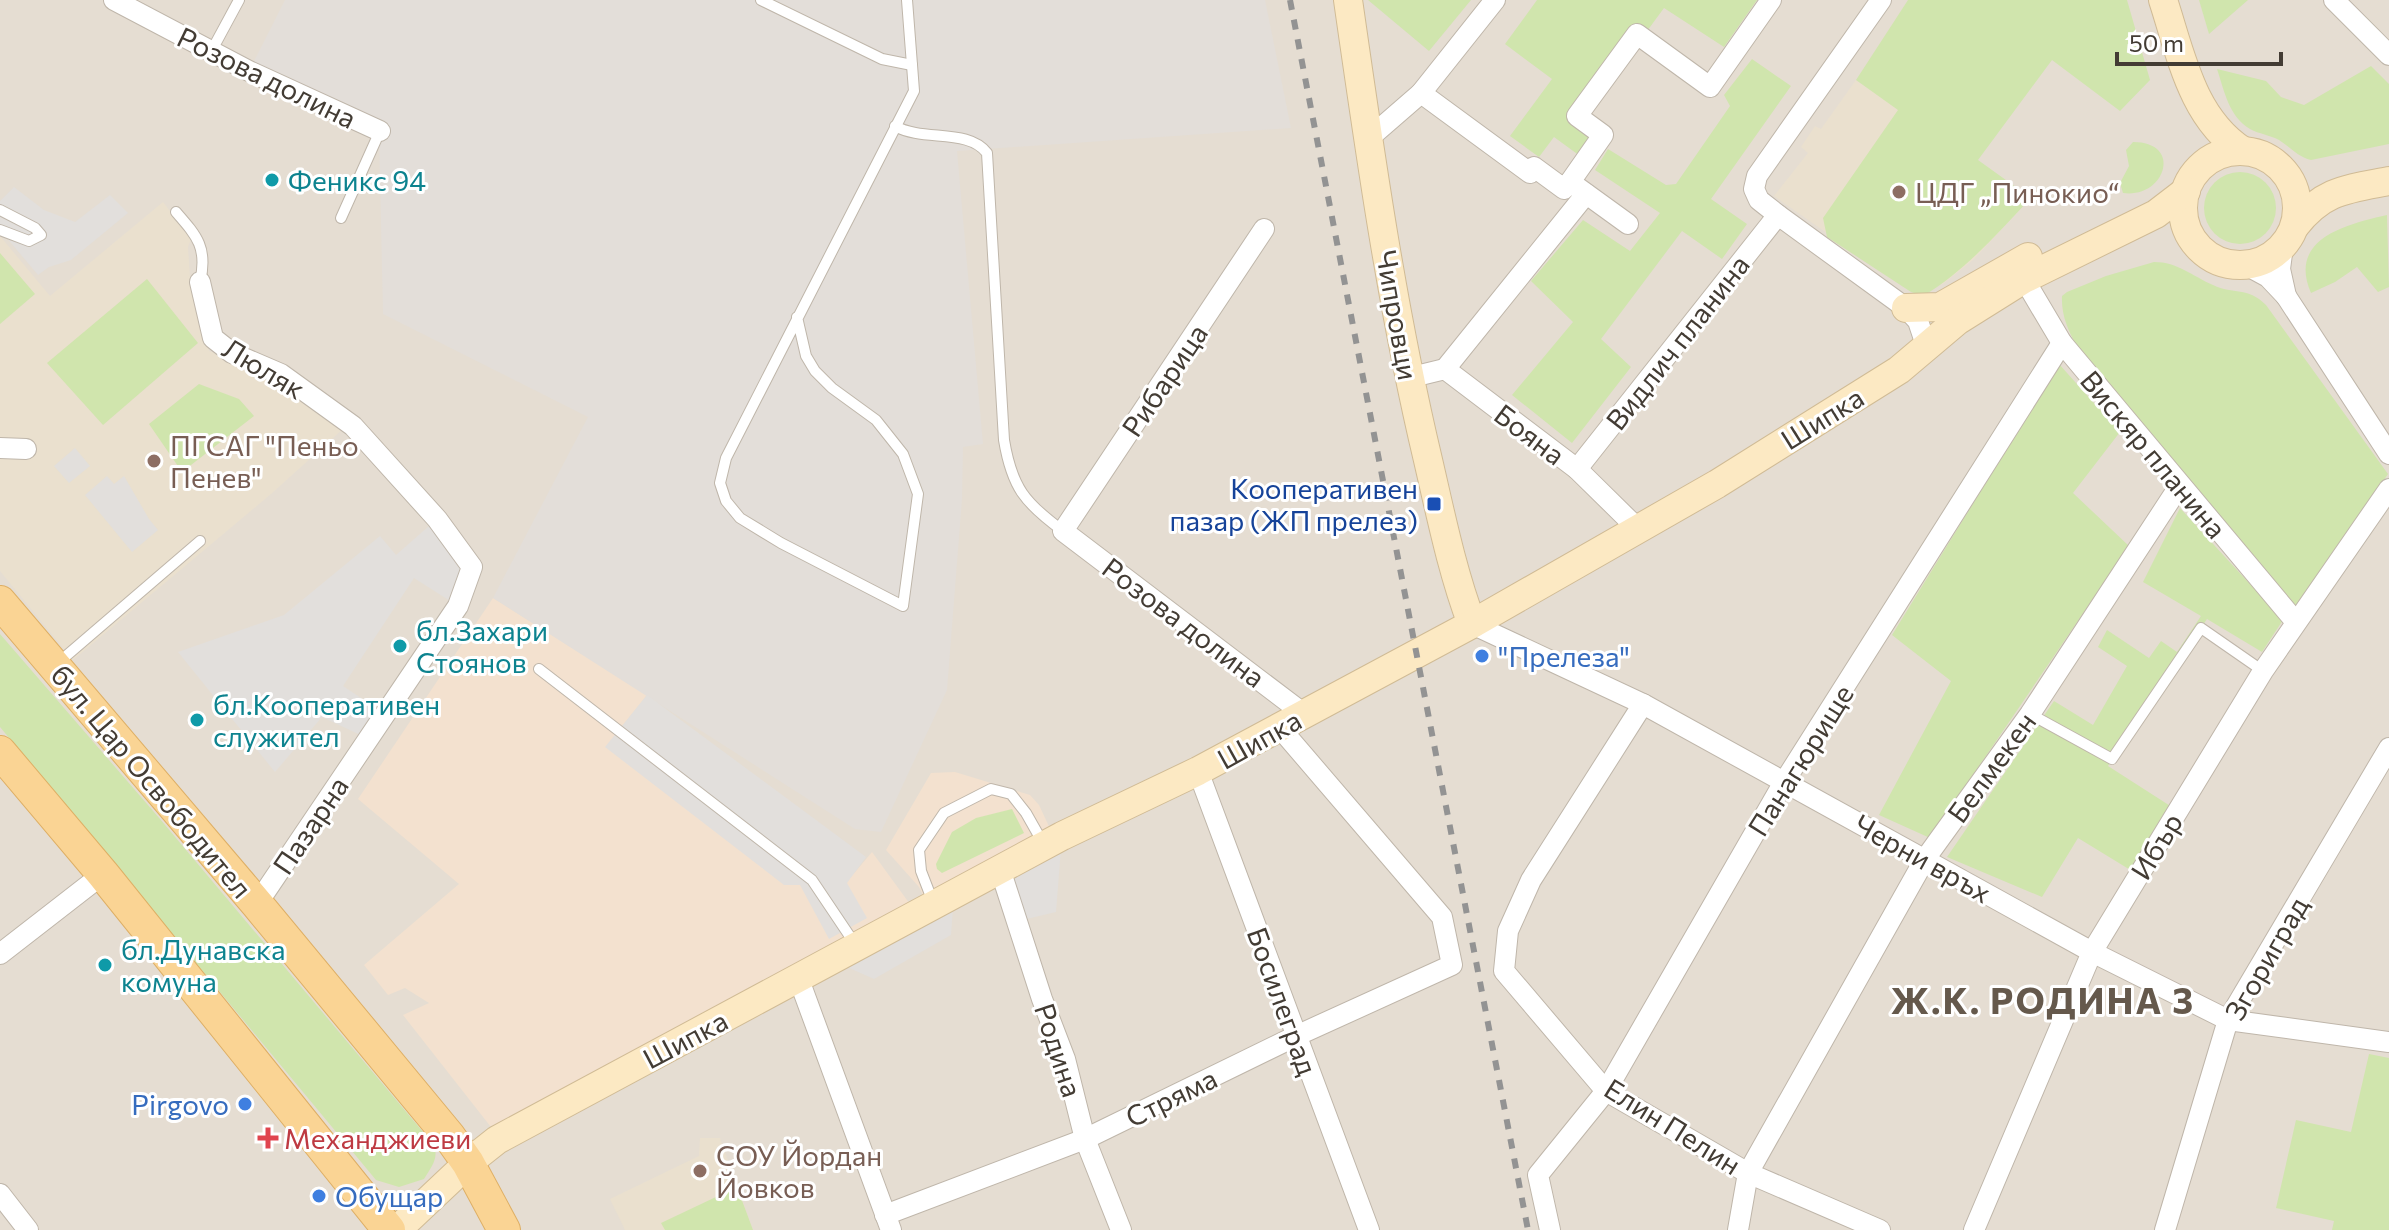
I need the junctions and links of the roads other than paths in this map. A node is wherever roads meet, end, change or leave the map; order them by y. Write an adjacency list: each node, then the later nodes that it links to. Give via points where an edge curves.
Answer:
1 (114, 0): 11 (street, Розова долина)
2 (239, 0): 11 (lane)
3 (761, 0): 13 (lane, via 882,59)
4 (907, 0): 13 (lane)
5 (1348, 0): 18 (main road, Чипровци)
6 (1495, 0): 15 (street)
7 (1771, 0): 23 (street, via 1710,87 1637,34 1577,116 1603,135)
8 (1881, 0): 27 (street, via 1757,176 1754,189 1759,200)
9 (2163, 0): 14 (main road)
10 (2334, 0): 12 (street)
11 (212, 50): 17 (street, Розова долина)
12 (2389, 55)
13 (912, 65): 16 (lane, via 914,91)
14 (2193, 90): 19 (main road, via 2220,135); 21 (main road, via 2199,140)
15 (1421, 93): 18 (street); 23 (street, via 1530,173 1534,167 1564,189)
16 (895, 126): 41 (lane); 53 (lane, via 909,134 969,140 987,153 1009,471 1039,513)
17 (380, 131): 28 (lane, Розова долина)
18 (1368, 139): 45 (main road, Чипровци)
19 (2243, 151): 20 (main road); 21 (main road, Шипка, via 2213,158)
20 (2281, 168): 24 (main road, via 2304,181); 33 (main road, via 2297,201)
21 (2191, 180): 32 (main road, Шипка, via 2168,206); 34 (main road, via 2184,220)
22 (2389, 181): 24 (main road)
23 (1578, 188): 29 (street); 44 (street)
24 (2348, 188): 33 (main road, via 2315,204)
25 (0, 210): 31 (lane, via 41,235 29,241)
26 (176, 212): 38 (lane, via 199,238)
27 (1778, 215): 40 (street); 49 (street, Видлич планина)
28 (341, 218)
29 (1628, 224)
30 (1264, 229): 53 (street, Рибарица)
31 (0, 230)
32 (2116, 235): 34 (main road, Шипка, via 2164,234); 35 (main road, Шипка)
33 (2289, 236): 36 (main road, via 2270,257); 39 (street, via 2280,269)
34 (2198, 247): 36 (main road, Шипка, via 2220,262)
35 (2072, 254): 37 (main road, Шипка); 40 (main road, via 2027,257 1940,307)
36 (2246, 265): 39 (street)
37 (2024, 279): 42 (street, Вискяр планина); 43 (main road, Шипка)
38 (200, 282): 55 (street, Люляк, via 213,338 232,353 281,374 353,426)
39 (2286, 296): 48 (street)
40 (1906, 308): 43 (street, via 1924,331)
41 (797, 317): 41 (lane, via 815,371 876,420 903,454 918,494 903,606 781,543 740,518 726,501 720,483 726,458)
42 (2062, 343): 50 (street, Вискяр планина); 68 (street, Панагюрище)
43 (1926, 345): 52 (main road, Шипка, via 1899,370)
44 (1445, 369): 45 (street); 49 (street, Бояна)
45 (1408, 378): 58 (main road, Чипровци, via 1457,585)
46 (0, 448): 47 (street)
47 (26, 449)
48 (2389, 454)
49 (1577, 469): 52 (street, Бояна)
50 (2180, 485): 57 (street, Вискяр планина); 63 (street, Белмекен)
51 (2389, 489): 57 (street, Ибър)
52 (1638, 529): 58 (main road, Шипка)
53 (1063, 531): 64 (street, Розова долина)
54 (200, 541): 59 (lane)
55 (455, 542): 73 (street, Пазарна, via 472,567 458,606)
56 (0, 602): 59 (main road, бул. Цар Освободител)
57 (2295, 621): 61 (street, Ибър)
58 (1472, 624): 62 (street, Черни връх); 64 (main road, Шипка)
59 (54, 665): 73 (main road, бул. Цар Освободител)
60 (539, 669): 75 (lane, via 812,880)
61 (2263, 671): 63 (lane, via 2201,628 2112,759); 76 (street, Ибър)
62 (1643, 704): 68 (street, Черни връх); 82 (street, Елин Пелин, via 1531,880 1508,931 1504,971)
63 (2030, 714): 70 (street, Белмекен)
64 (1292, 721): 67 (main road, Шипка); 80 (street, Стряма, via 1442,917 1452,965)
65 (2389, 748): 79 (street, Згориград)
66 (0, 752): 72 (main road)
67 (1198, 771): 69 (main road, Шипка); 80 (street, Босилеград)
68 (1784, 782): 70 (street, Черни връх); 82 (street, Панагюрище)
69 (1044, 845): 71 (main road, Шипка); 74 (lane, via 1011,794 991,789 944,813 919,850)
70 (1925, 859): 76 (street, Черни връх); 85 (street, Белмекен)
71 (1000, 869): 74 (main road, Шипка); 83 (street, Родина, via 1065,1059)
72 (103, 874): 77 (street); 89 (main road)
73 (257, 904): 84 (main road, бул. Цар Освободител)
74 (934, 904): 75 (main road, Шипка)
75 (857, 946): 78 (main road, Шипка)
76 (2092, 952): 79 (street, Черни връх); 97 (street, Ибър)
77 (0, 954)
78 (798, 977): 84 (main road, Шипка, via 497,1140); 87 (street)
79 (2228, 1020): 81 (street, Черни връх); 98 (street, Згориград)
80 (1296, 1036): 83 (street, Стряма); 93 (street, Босилеград)
81 (2389, 1042)
82 (1606, 1091): 85 (street, Елин Пелин); 94 (street, Панагюрище, via 1538,1175)
83 (1085, 1139): 87 (street, Стряма); 92 (street, Родина)
84 (468, 1163): 90 (main road, Шипка); 91 (main road, бул. Цар Освободител)
85 (1748, 1173): 95 (street, Белмекен); 96 (street, Елин Пелин)
86 (0, 1194): 88 (street)
87 (888, 1222)
88 (28, 1230)
89 (389, 1230)
90 (397, 1230)
91 (504, 1230)
92 (1121, 1230)
93 (1369, 1230)
94 (1550, 1230)
95 (1738, 1230)
96 (1880, 1230)
97 (1974, 1230)
98 (2165, 1230)

